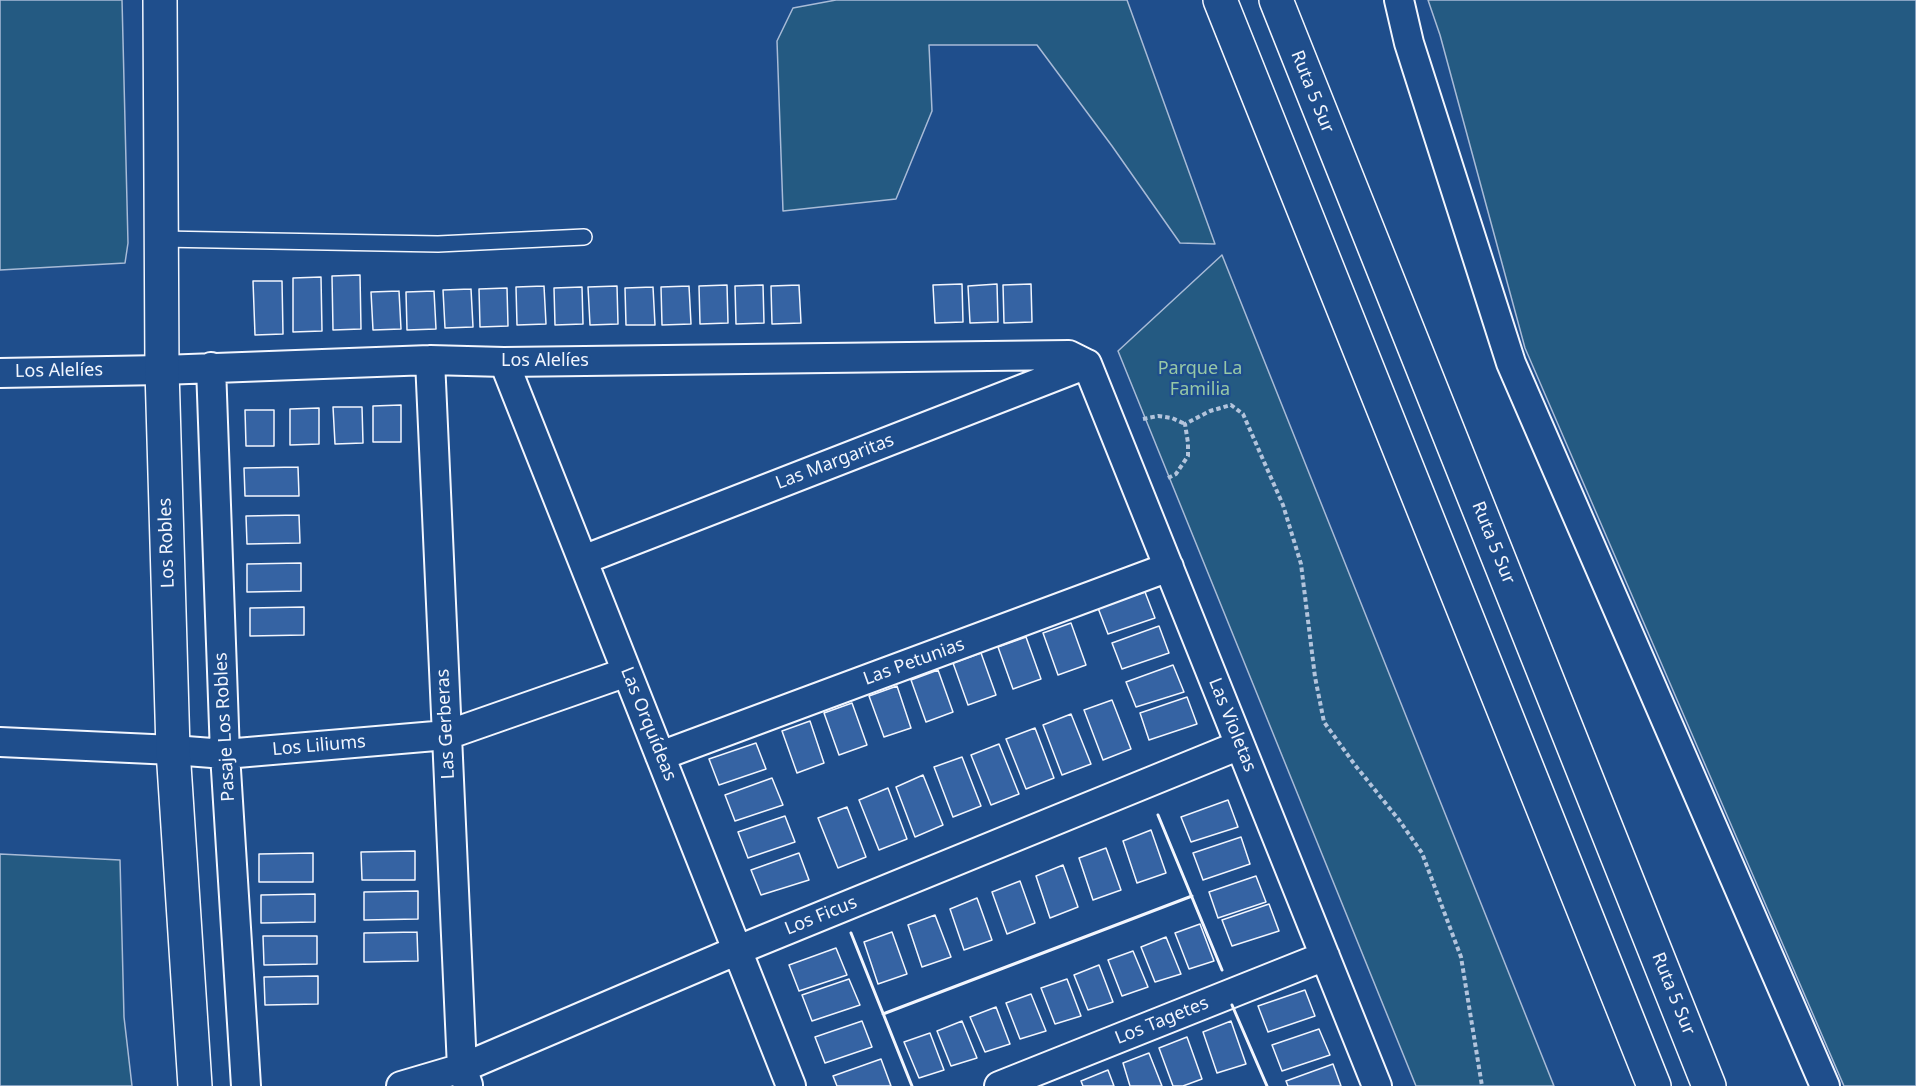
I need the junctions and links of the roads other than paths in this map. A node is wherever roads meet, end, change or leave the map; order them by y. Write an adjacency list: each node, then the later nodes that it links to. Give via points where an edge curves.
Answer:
1 (160, 0): 6 (main road, Los Robles)
2 (1220, 0): 31 (main road)
3 (1276, 0): 32 (main road, Ruta 5 Sur)
4 (1399, 0): 33 (street, via 1409,44 1511,363)
5 (584, 237): 6 (lane, via 438,244)
6 (161, 239): 11 (main road, Los Robles)
7 (430, 360): 8 (street, Los Alelíes); 10 (street, Los Alelíes); 16 (street, Las Gerberas)
8 (504, 362): 9 (street, Los Alelíes, via 1069,355); 13 (street, Las Orquídeas)
9 (1087, 364): 13 (street, Las Margaritas); 14 (street, Las Violetas)
10 (211, 367): 11 (street, Los Alelíes); 20 (street, Pasaje Los Robles)
11 (162, 370): 12 (street, Los Alelíes); 19 (main road, Los Robles)
12 (0, 372)
13 (582, 560): 15 (street, Las Orquídeas)
14 (1169, 567): 18 (street, Las Violetas); 21 (street, Las Petunias)
15 (627, 672): 16 (street, Los Liliums); 21 (street, Las Orquídeas)
16 (447, 735): 20 (street, Los Liliums); 24 (street, Las Gerberas)
17 (0, 742): 19 (street, Los Liliums)
18 (1240, 745): 22 (street, Los Ficus); 23 (street, Las Violetas)
19 (173, 750): 20 (street, Los Liliums); 25 (main road, Los Robles)
20 (225, 754): 26 (street, Pasaje Los Robles)
21 (660, 756): 22 (street, Las Orquídeas)
22 (738, 950): 24 (street, Los Ficus); 28 (street, Las Orquídeas)
23 (1325, 956): 29 (street, Los Tagetes); 30 (street, Las Violetas)
24 (465, 1077): 27 (street, Los Ficus)
25 (195, 1086)
26 (246, 1086)
27 (401, 1086)
28 (791, 1086)
29 (999, 1086)
30 (1377, 1086)
31 (1653, 1086)
32 (1709, 1086)
33 (1825, 1086)

